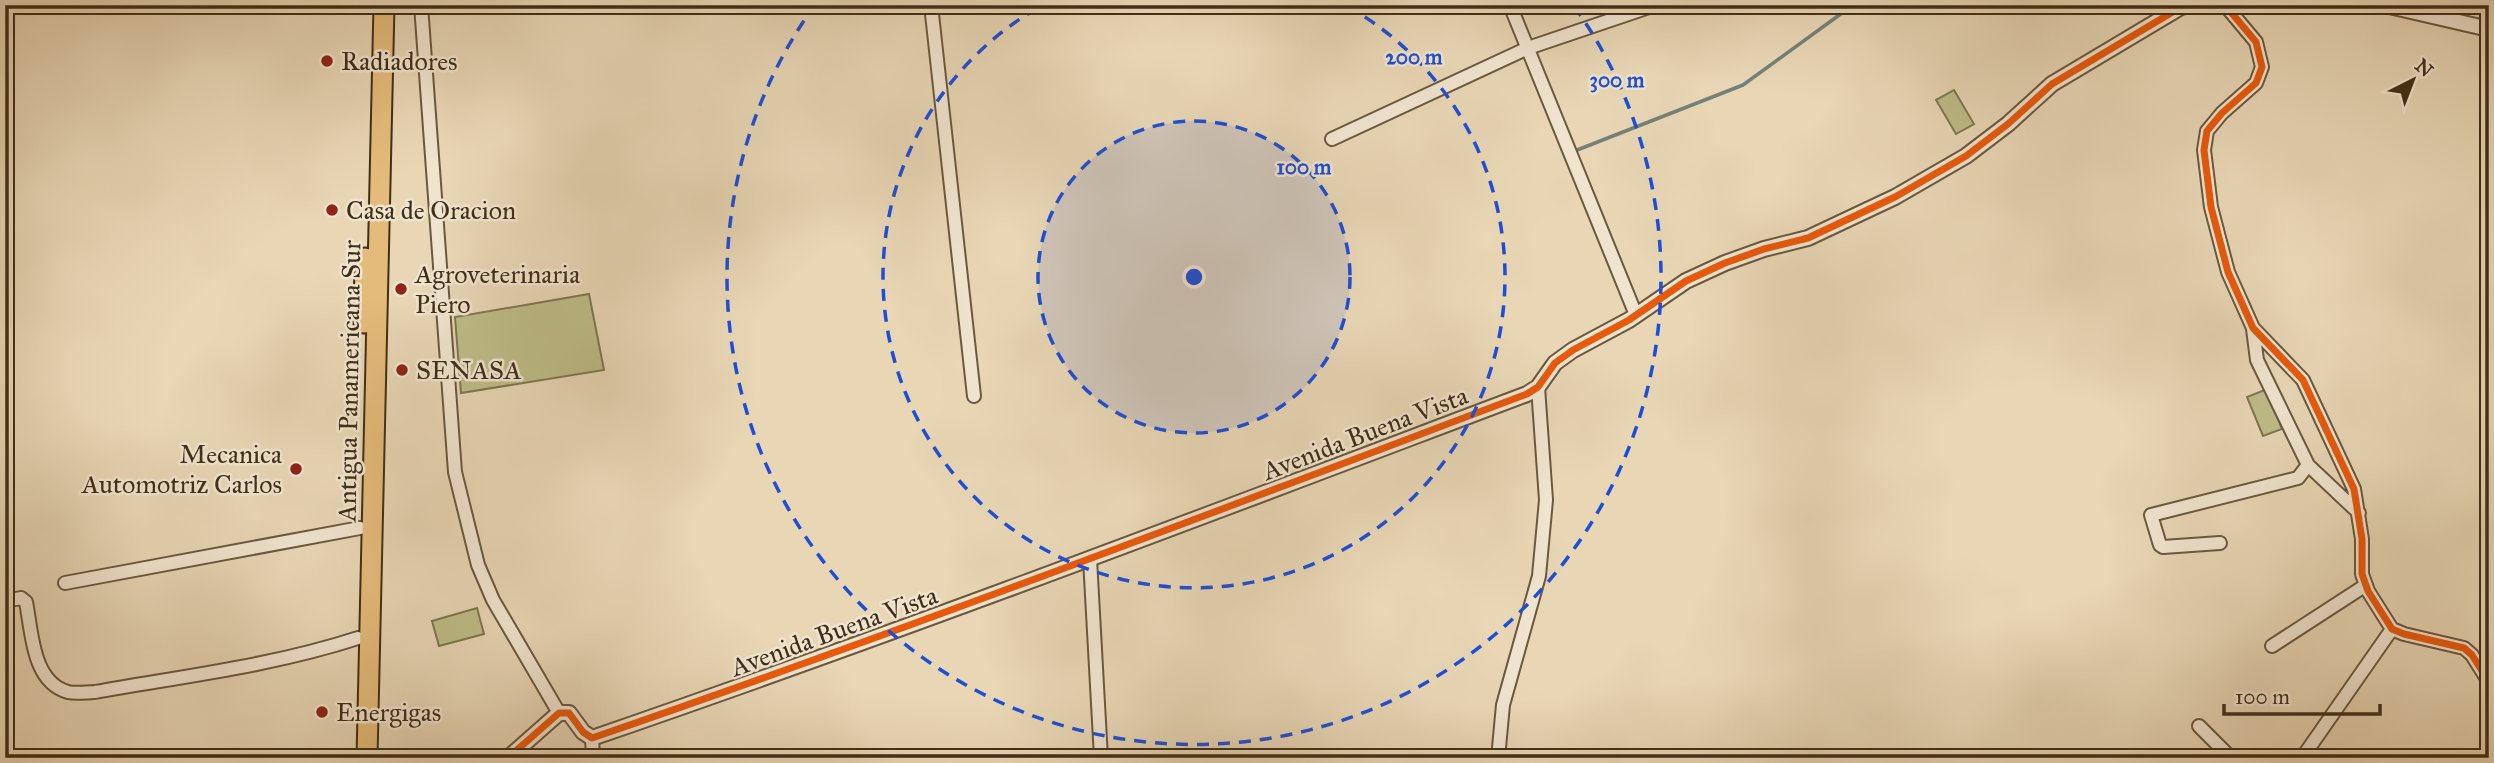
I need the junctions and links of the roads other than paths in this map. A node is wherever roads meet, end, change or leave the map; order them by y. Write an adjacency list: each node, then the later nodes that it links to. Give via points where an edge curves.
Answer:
1 (370, 5): 13 (main road, Antigua Panamericana Sur)
2 (384, 5): 13 (main road, Antigua Panamericana Sur)
3 (421, 5): 30 (street, via 455,472 478,565 493,600)
4 (931, 5): 17 (street)
5 (1510, 5): 11 (street)
6 (1655, 5): 11 (street)
7 (2225, 5): 15 (street, via 2256,42 2262,67 2256,83 2207,131 2204,150 2211,207 2228,272)
8 (2385, 5): 10 (street)
9 (2185, 6): 14 (street, Avenida Buena Vista, via 2052,84 1966,156 1895,197 1808,238 1744,256 1686,281)
10 (2489, 29)
11 (1528, 48): 12 (street); 14 (street)
12 (1332, 139)
13 (371, 288): 20 (main road, Antigua Panamericana Sur); 34 (main road, Antigua Panamericana Sur)
14 (1636, 314): 16 (street, Avenida Buena Vista, via 1555,363)
15 (2253, 328): 18 (street, via 2257,360); 19 (street, via 2303,380 2354,489)
16 (1538, 387): 22 (street, Avenida Buena Vista); 38 (street, via 1546,500 1539,576 1503,705)
17 (974, 396)
18 (2308, 465): 19 (street); 21 (street, via 2298,478 2151,515 2164,547)
19 (2360, 513): 24 (street)
20 (360, 528): 23 (street); 27 (main road, Antigua Panamericana Sur)
21 (2220, 543)
22 (1090, 559): 32 (street, Avenida Buena Vista); 37 (street)
23 (65, 583)
24 (2366, 585): 26 (street); 28 (street)
25 (5, 601): 27 (street, via 24,599 44,677 69,692 96,692 259,664)
26 (2392, 629): 29 (street, via 2463,648); 40 (street)
27 (358, 638): 33 (main road, Antigua Panamericana Sur)
28 (2272, 646)
29 (2489, 682)
30 (559, 713): 32 (street, via 569,713); 35 (street)
31 (2199, 726): 39 (street)
32 (592, 738): 36 (street)
33 (355, 758)
34 (368, 758)
35 (508, 758)
36 (593, 758)
37 (1101, 758)
38 (1498, 758)
39 (2231, 758)
40 (2302, 758)

